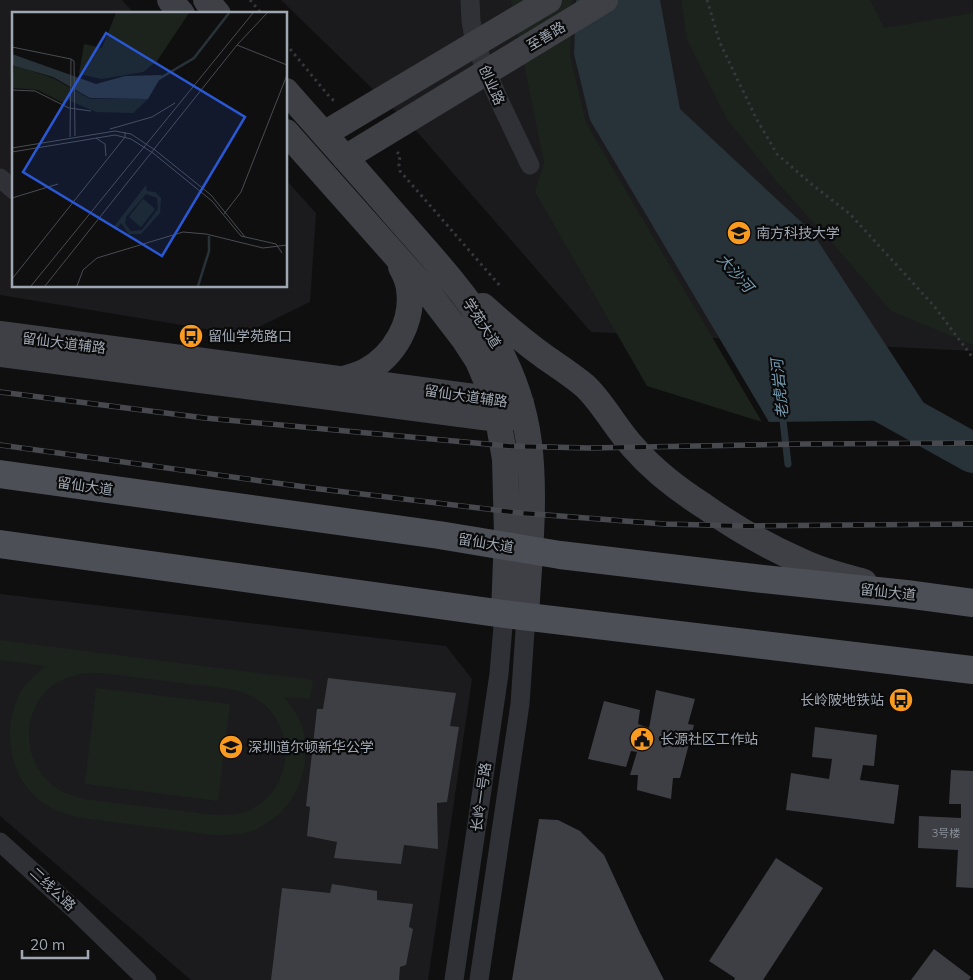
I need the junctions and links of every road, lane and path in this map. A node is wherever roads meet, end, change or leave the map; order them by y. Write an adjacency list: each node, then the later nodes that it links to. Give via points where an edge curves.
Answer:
1 (170, 0): 8 (main road)
2 (206, 0): 9 (main road)
3 (250, 0): 10 (path)
4 (470, 0): 11 (street, 创业路)
5 (549, 0): 11 (main road)
6 (605, 0): 13 (main road, 至善路)
7 (707, 0): 28 (path, via 720,43 777,154 850,214 934,306)
8 (180, 12)
9 (216, 12)
10 (260, 12)
11 (476, 44): 13 (street, 创业路); 17 (main road)
12 (288, 46): 15 (path, via 328,95)
13 (486, 72): 19 (main road, 至善路); 20 (street, 创业路)
14 (288, 93): 17 (main road, 学苑大道)
15 (341, 104)
16 (288, 134): 23 (main road, 学苑大道)
17 (324, 134): 19 (main road, 学苑大道)
18 (396, 150): 25 (path, via 400,155 400,171)
19 (345, 158): 24 (main road, 学苑大道)
20 (530, 165)
21 (0, 178): 22 (street)
22 (12, 188)
23 (395, 256): 29 (main road, via 409,288 405,326 399,339 379,362); 31 (main road, 学苑大道, via 463,338 478,361)
24 (449, 276): 30 (main road, 学苑大道, via 498,346 510,369); 35 (main road, via 520,338 584,385 633,447 685,494 726,522 804,563)
25 (504, 291)
26 (0, 334): 29 (main road, 留仙大道辅路)
27 (0, 354): 31 (main road, 留仙大道辅路)
28 (973, 358)
29 (342, 379): 31 (main road, 留仙大道辅路)
30 (521, 403): 31 (main road, 留仙大道辅路); 34 (main road, 学苑大道, via 532,469 531,512)
31 (496, 409): 34 (main road, 学苑大道)
32 (0, 474): 34 (main road, 留仙大道)
33 (0, 544): 37 (main road)
34 (518, 548): 35 (main road, 留仙大道); 37 (main road, 学苑大道)
35 (906, 594): 36 (main road, 留仙大道)
36 (973, 603)
37 (515, 615): 38 (main road); 41 (street, 长岭一号路, via 499,674); 42 (street, 长岭一号路, via 520,704)
38 (973, 670)
39 (0, 842): 40 (street, 二线公路)
40 (147, 980)
41 (454, 980)
42 (479, 980)

